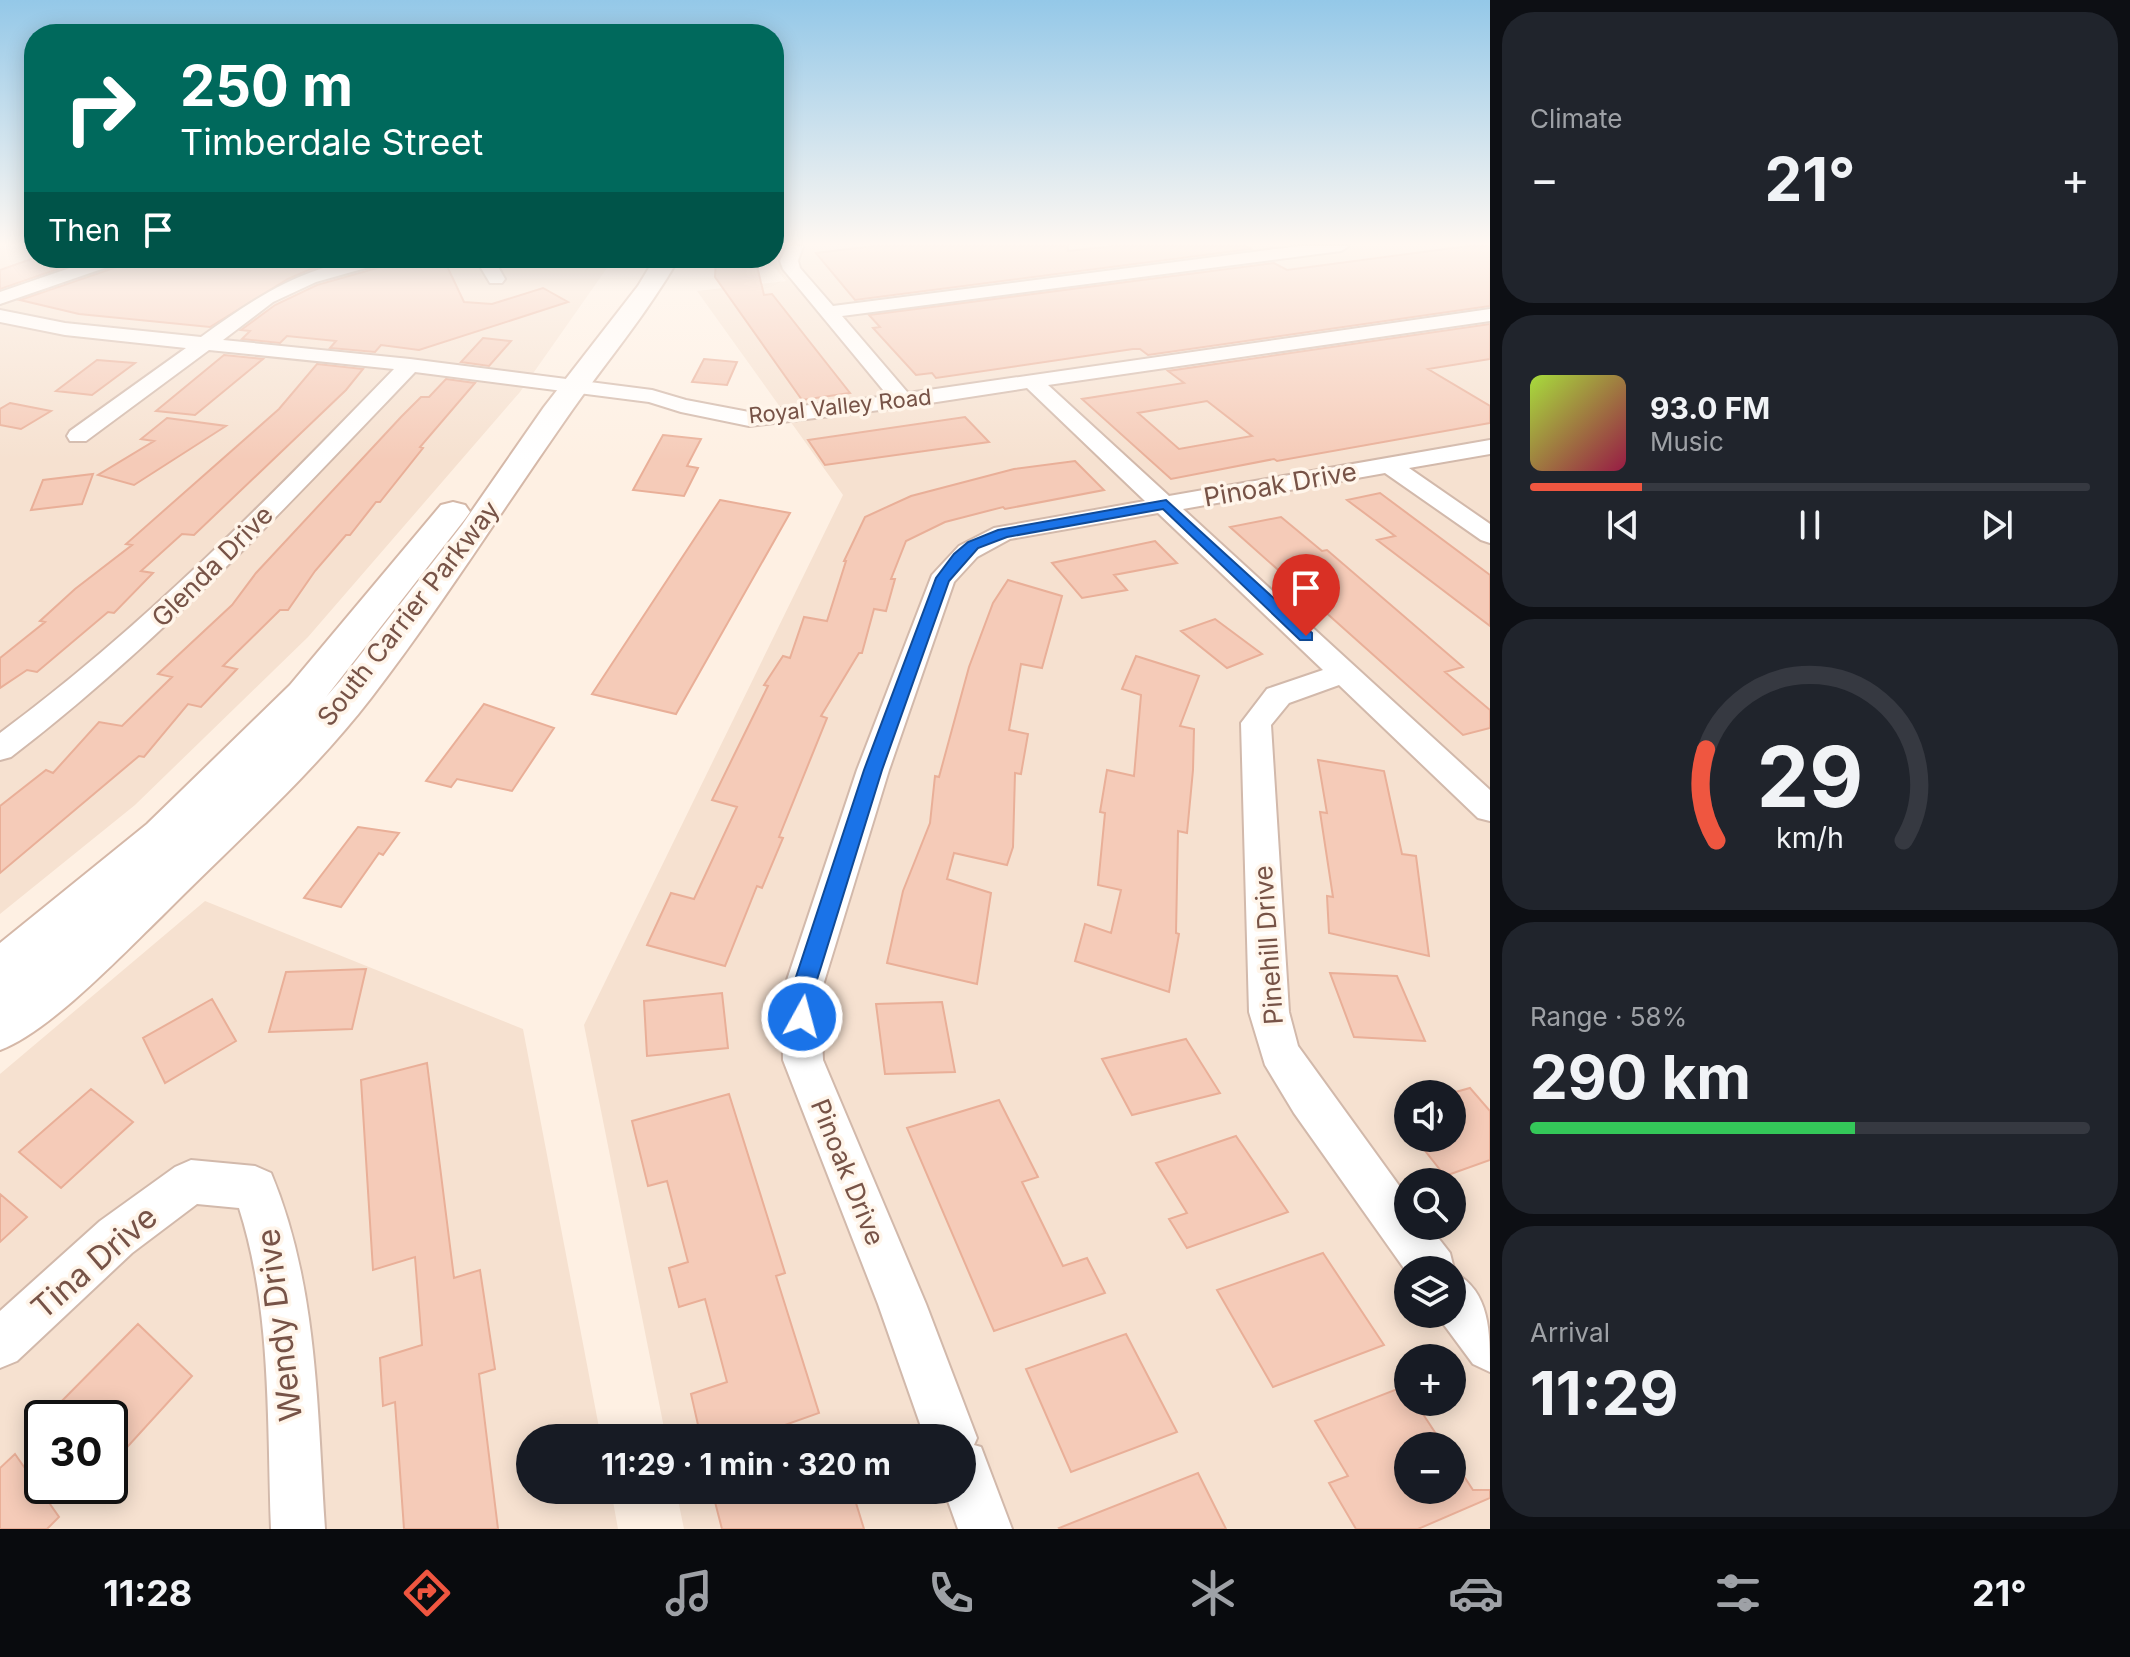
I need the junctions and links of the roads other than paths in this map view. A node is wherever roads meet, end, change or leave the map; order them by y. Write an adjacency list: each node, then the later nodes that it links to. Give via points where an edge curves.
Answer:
1 (7, 317): 7 (street, Royal Valley Road)
2 (239, 317): 7 (street)
3 (624, 317): 10 (main road, South Carrier Parkway)
4 (832, 317): 11 (street)
5 (1474, 317): 9 (street, Royal Valley Road)
6 (590, 326): 10 (main road, South Carrier Parkway)
7 (201, 344): 8 (street, Royal Valley Road); 12 (street)
8 (410, 365): 10 (street, Royal Valley Road); 18 (street, Glenda Drive, via 154,624 63,704)
9 (1032, 382): 11 (street, Royal Valley Road); 15 (street)
10 (564, 385): 11 (street, Royal Valley Road, via 652,396 749,419); 20 (main road, South Carrier Parkway)
11 (904, 401)
12 (78, 436)
13 (1490, 447): 14 (street, Pinoak Drive)
14 (1389, 465): 15 (street, Pinoak Drive); 16 (street)
15 (1166, 504): 17 (street); 28 (street, Pinoak Drive, via 1003,533 973,545 941,581 801,995 803,1060)
16 (1490, 535)
17 (1345, 673): 19 (street); 24 (street, Pinehill Drive, via 1278,696 1256,723 1269,1012 1279,1052 1301,1087)
18 (0, 749)
19 (1490, 809)
20 (181, 844): 21 (main road, South Carrier Parkway); 22 (main road, South Carrier Parkway, via 92,952)
21 (0, 973)
22 (0, 1026)
23 (191, 1182): 26 (street, Tina Drive, via 116,1237); 30 (street, Wendy Drive, via 255,1188 269,1225 286,1326)
24 (1423, 1256)
25 (1466, 1315): 27 (street)
26 (0, 1344)
27 (1490, 1347)
28 (946, 1424)
29 (976, 1504): 31 (street)
30 (298, 1529)
31 (985, 1529)

